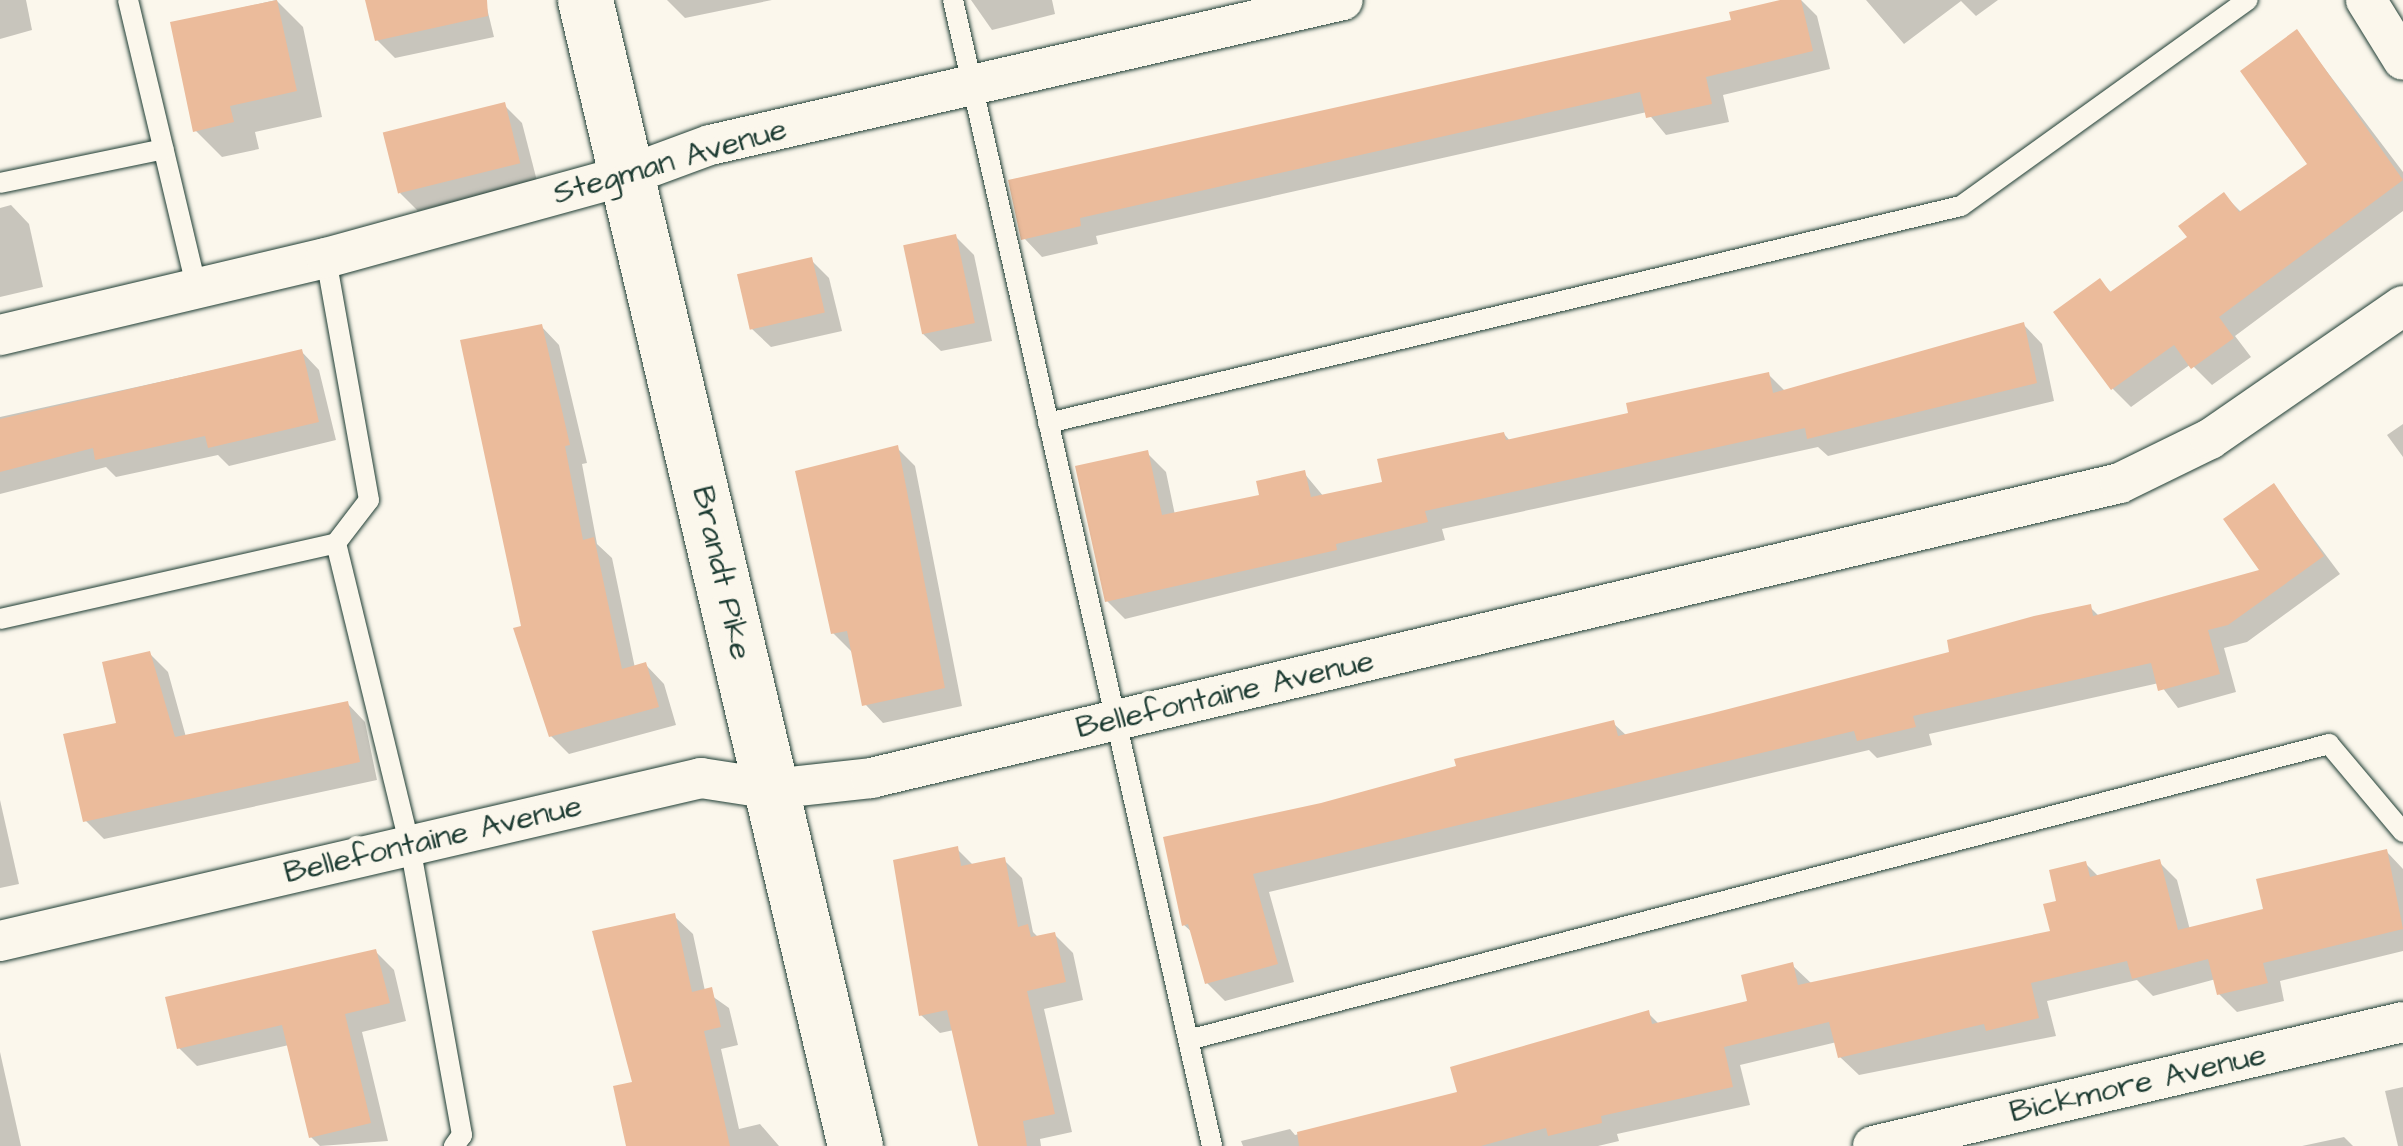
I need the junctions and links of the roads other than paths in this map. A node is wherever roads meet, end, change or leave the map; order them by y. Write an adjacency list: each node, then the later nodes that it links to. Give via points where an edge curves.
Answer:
1 (128, 0): 9 (lane)
2 (585, 0): 10 (main road, Brandt Pike)
3 (953, 0): 8 (lane)
4 (1343, 0): 8 (street, Stegman Avenue)
5 (2248, 0): 16 (lane, via 1961,206)
6 (2366, 0): 7 (street)
7 (2403, 60)
8 (968, 85): 10 (street, Stegman Avenue, via 710,145); 16 (lane)
9 (164, 150): 11 (lane); 13 (lane)
10 (631, 174): 12 (street, Stegman Avenue); 20 (main road, Brandt Pike)
11 (0, 184)
12 (326, 258): 13 (street, Stegman Avenue); 17 (lane, via 370,500)
13 (198, 290): 15 (street, Stegman Avenue)
14 (2403, 306): 19 (street, Bellefontaine Avenue, via 2210,439 2120,483)
15 (0, 334)
16 (1048, 423): 19 (lane)
17 (336, 543): 18 (lane); 22 (lane)
18 (0, 619)
19 (1115, 720): 20 (street, Bellefontaine Avenue, via 871,778); 25 (lane)
20 (772, 789): 22 (street, Bellefontaine Avenue, via 701,778); 28 (main road, Brandt Pike)
21 (2403, 832): 25 (lane, via 2329,744)
22 (410, 846): 23 (street, Bellefontaine Avenue); 27 (lane, via 462,1135)
23 (0, 941)
24 (2403, 1022): 26 (street, Bickmore Avenue)
25 (1188, 1040): 29 (lane)
26 (1884, 1145)
27 (454, 1146)
28 (855, 1146)
29 (1212, 1146)

